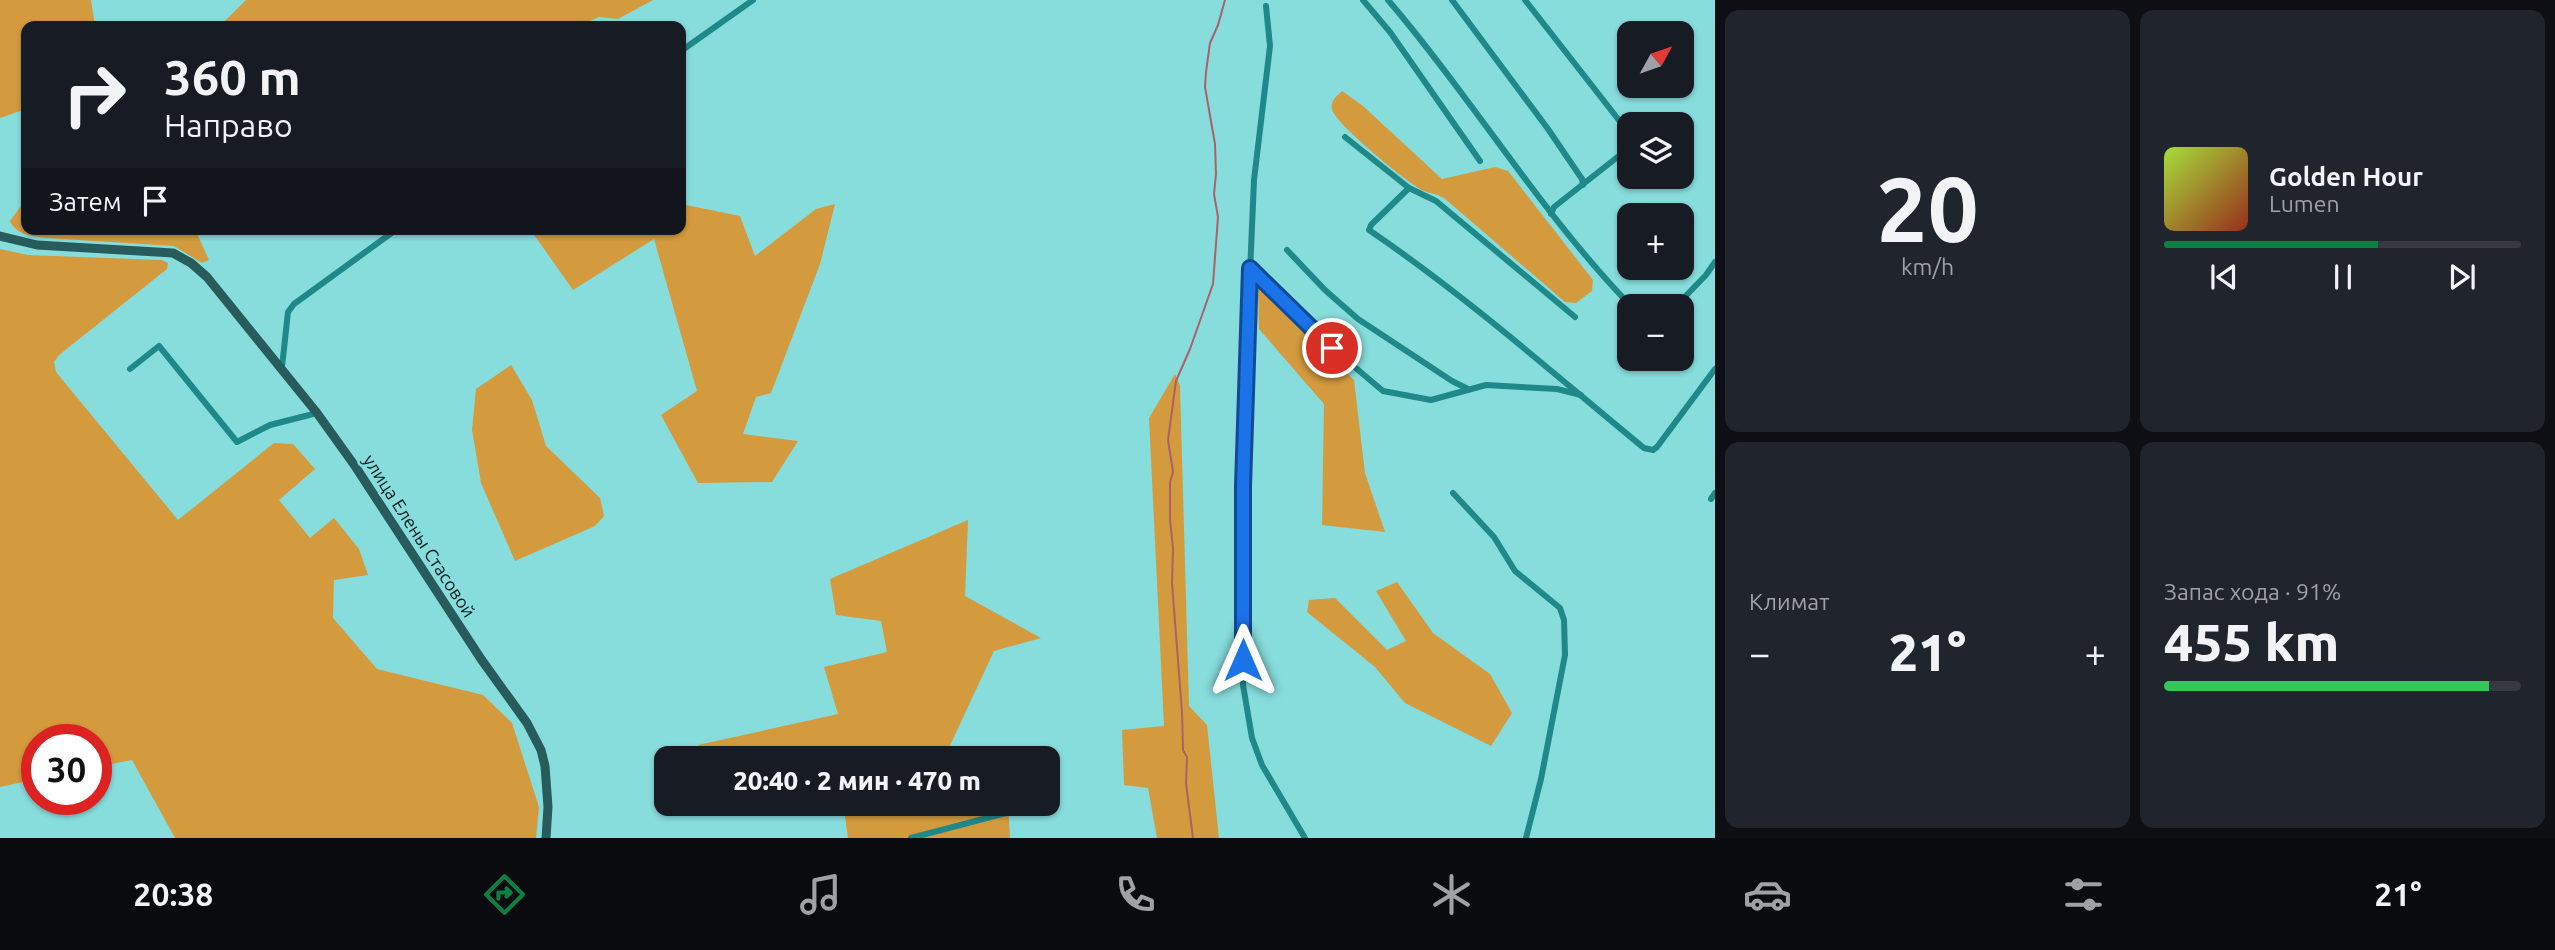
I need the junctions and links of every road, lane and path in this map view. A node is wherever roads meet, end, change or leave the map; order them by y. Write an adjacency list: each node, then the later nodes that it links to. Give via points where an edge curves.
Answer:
1 (753, 0): 7 (street)
2 (1363, 0): 11 (street)
3 (1388, 0): 14 (street)
4 (1452, 0): 12 (street, via 1548,129)
5 (1525, 0): 8 (street)
6 (1266, 6): 19 (street, via 1270,46 1254,180)
7 (686, 47)
8 (1617, 118)
9 (1345, 137): 13 (street)
10 (1617, 158): 12 (street)
11 (1480, 161)
12 (1583, 185): 14 (street, via 1554,206)
13 (1409, 188): 22 (street, via 1436,201); 27 (street, via 1369,230)
14 (1551, 214): 20 (street)
15 (389, 235): 23 (street, via 293,304 288,312)
16 (0, 236): 23 (main road, улица Елены Стасовой, via 37,245 173,253 207,277)
17 (1287, 250): 26 (street, via 1358,319)
18 (1715, 262): 21 (street)
19 (1250, 268): 26 (street, via 1383,391 1431,400); 33 (street, via 1243,685 1262,765)
20 (1619, 294)
21 (1688, 294)
22 (1575, 317)
23 (282, 368): 28 (main road, улица Елены Стасовой)
24 (130, 369): 28 (street, via 159,346 237,442 270,425)
25 (1715, 369): 27 (street, via 1653,450 1644,448)
26 (1468, 389): 27 (street, via 1486,385)
27 (1582, 395)
28 (317, 413): 31 (main road, улица Елены Стасовой, via 527,723 545,766)
29 (1453, 493): 34 (street, via 1494,537 1515,571 1560,608 1564,620 1565,656)
30 (994, 816): 32 (street)
31 (546, 838)
32 (911, 838)
33 (1304, 838)
34 (1526, 838)

